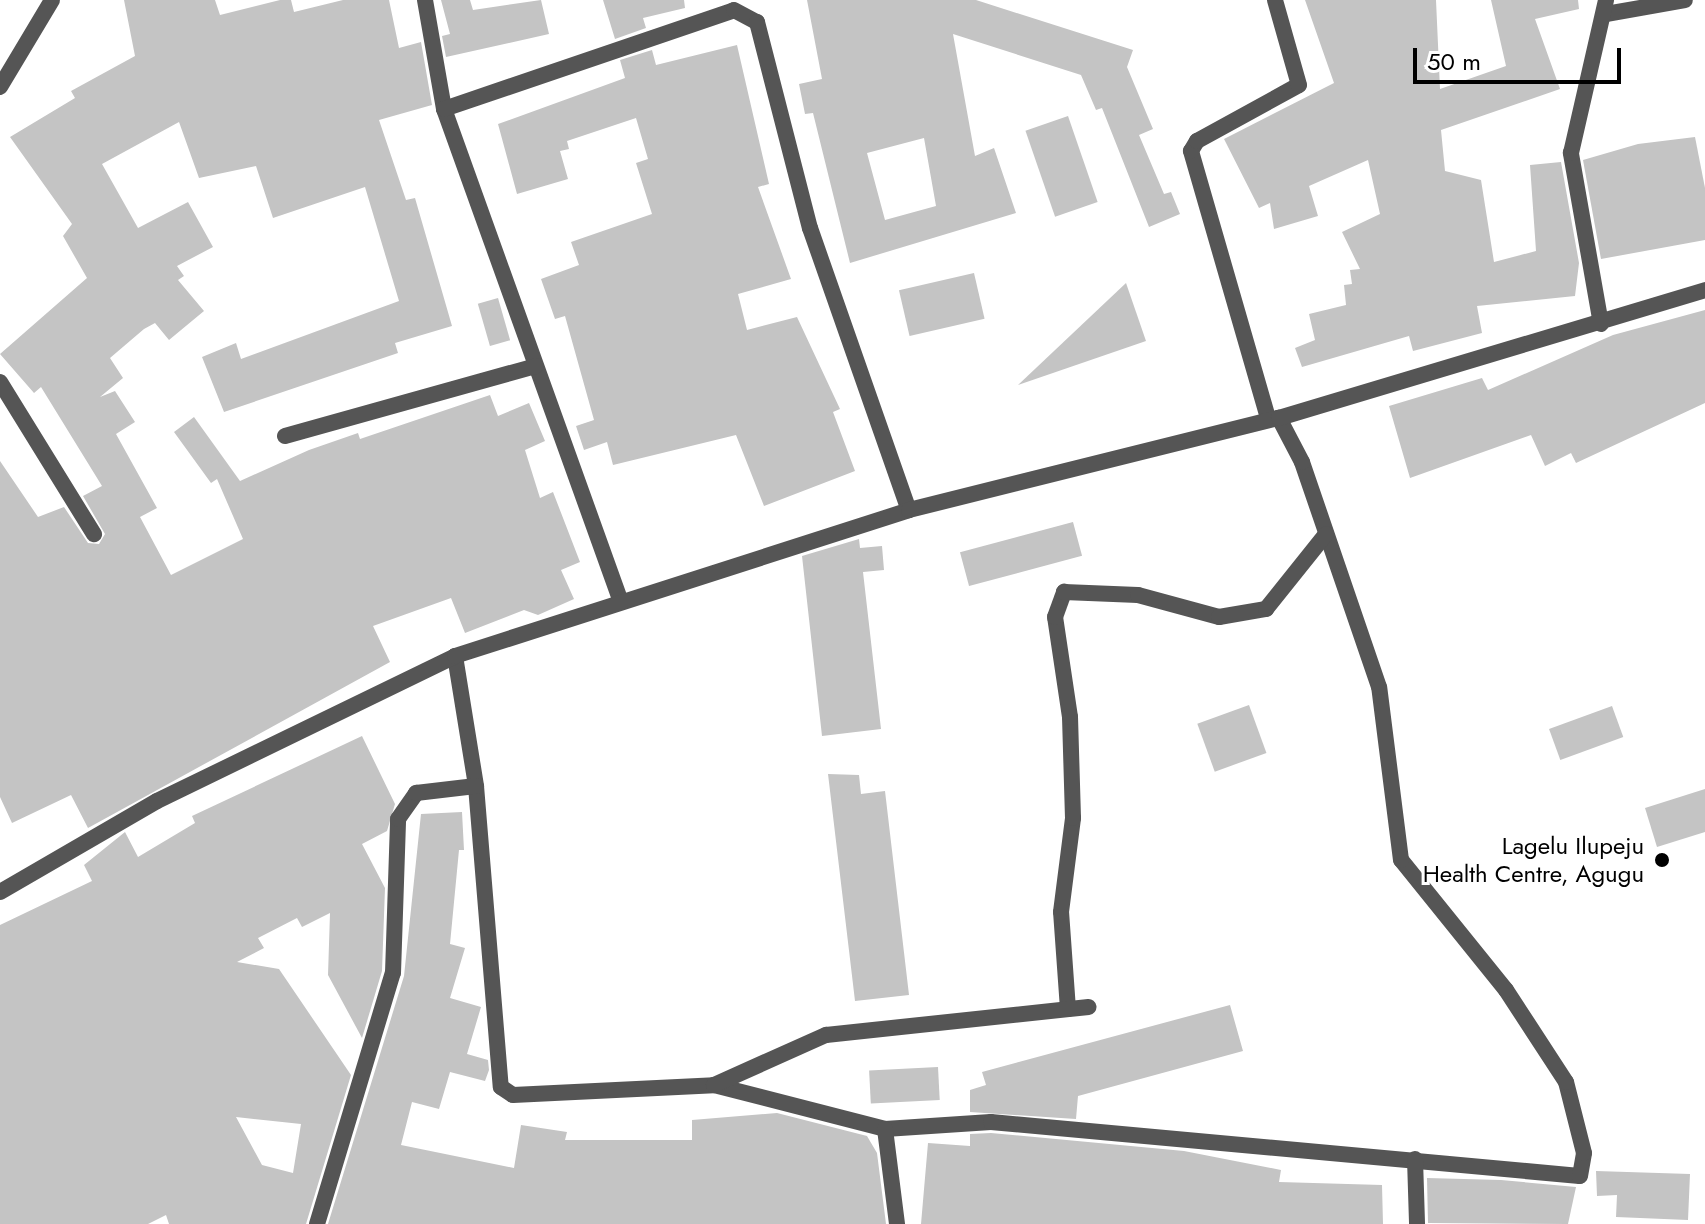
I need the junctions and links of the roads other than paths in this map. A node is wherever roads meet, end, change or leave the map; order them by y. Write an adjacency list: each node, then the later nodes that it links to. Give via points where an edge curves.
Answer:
1 (52, 0): 6 (street)
2 (425, 0): 7 (street)
3 (1275, 0): 12 (street, via 1299,85 1197,141 1191,151)
4 (1685, 0): 5 (street)
5 (1606, 7): 9 (street, via 1571,153)
6 (0, 87)
7 (444, 109): 10 (street); 14 (street, via 734,10 757,22 810,228)
8 (1705, 290): 9 (street)
9 (1601, 324): 12 (street)
10 (535, 366): 13 (street); 17 (street)
11 (0, 382): 15 (street)
12 (1273, 418): 14 (street); 16 (street)
13 (285, 436)
14 (909, 510): 17 (street)
15 (94, 534)
16 (1326, 534): 22 (street, via 1266,609 1219,617 1138,595 1064,592 1055,617 1070,717 1073,818 1061,912); 25 (street, via 1379,687 1401,860 1506,990 1566,1082 1584,1153 1580,1176)
17 (621, 602): 18 (street)
18 (455, 656): 19 (street); 20 (street, via 170,794)
19 (476, 786): 23 (street, via 501,1087 536,1098); 26 (street, via 416,793 398,819 393,973)
20 (0, 892)
21 (1089, 1007): 22 (street)
22 (1068, 1009): 23 (street, via 826,1035)
23 (714, 1085): 24 (street)
24 (885, 1129): 25 (street, via 991,1122); 27 (street)
25 (1415, 1159): 28 (street)
26 (317, 1224)
27 (897, 1224)
28 (1417, 1224)

